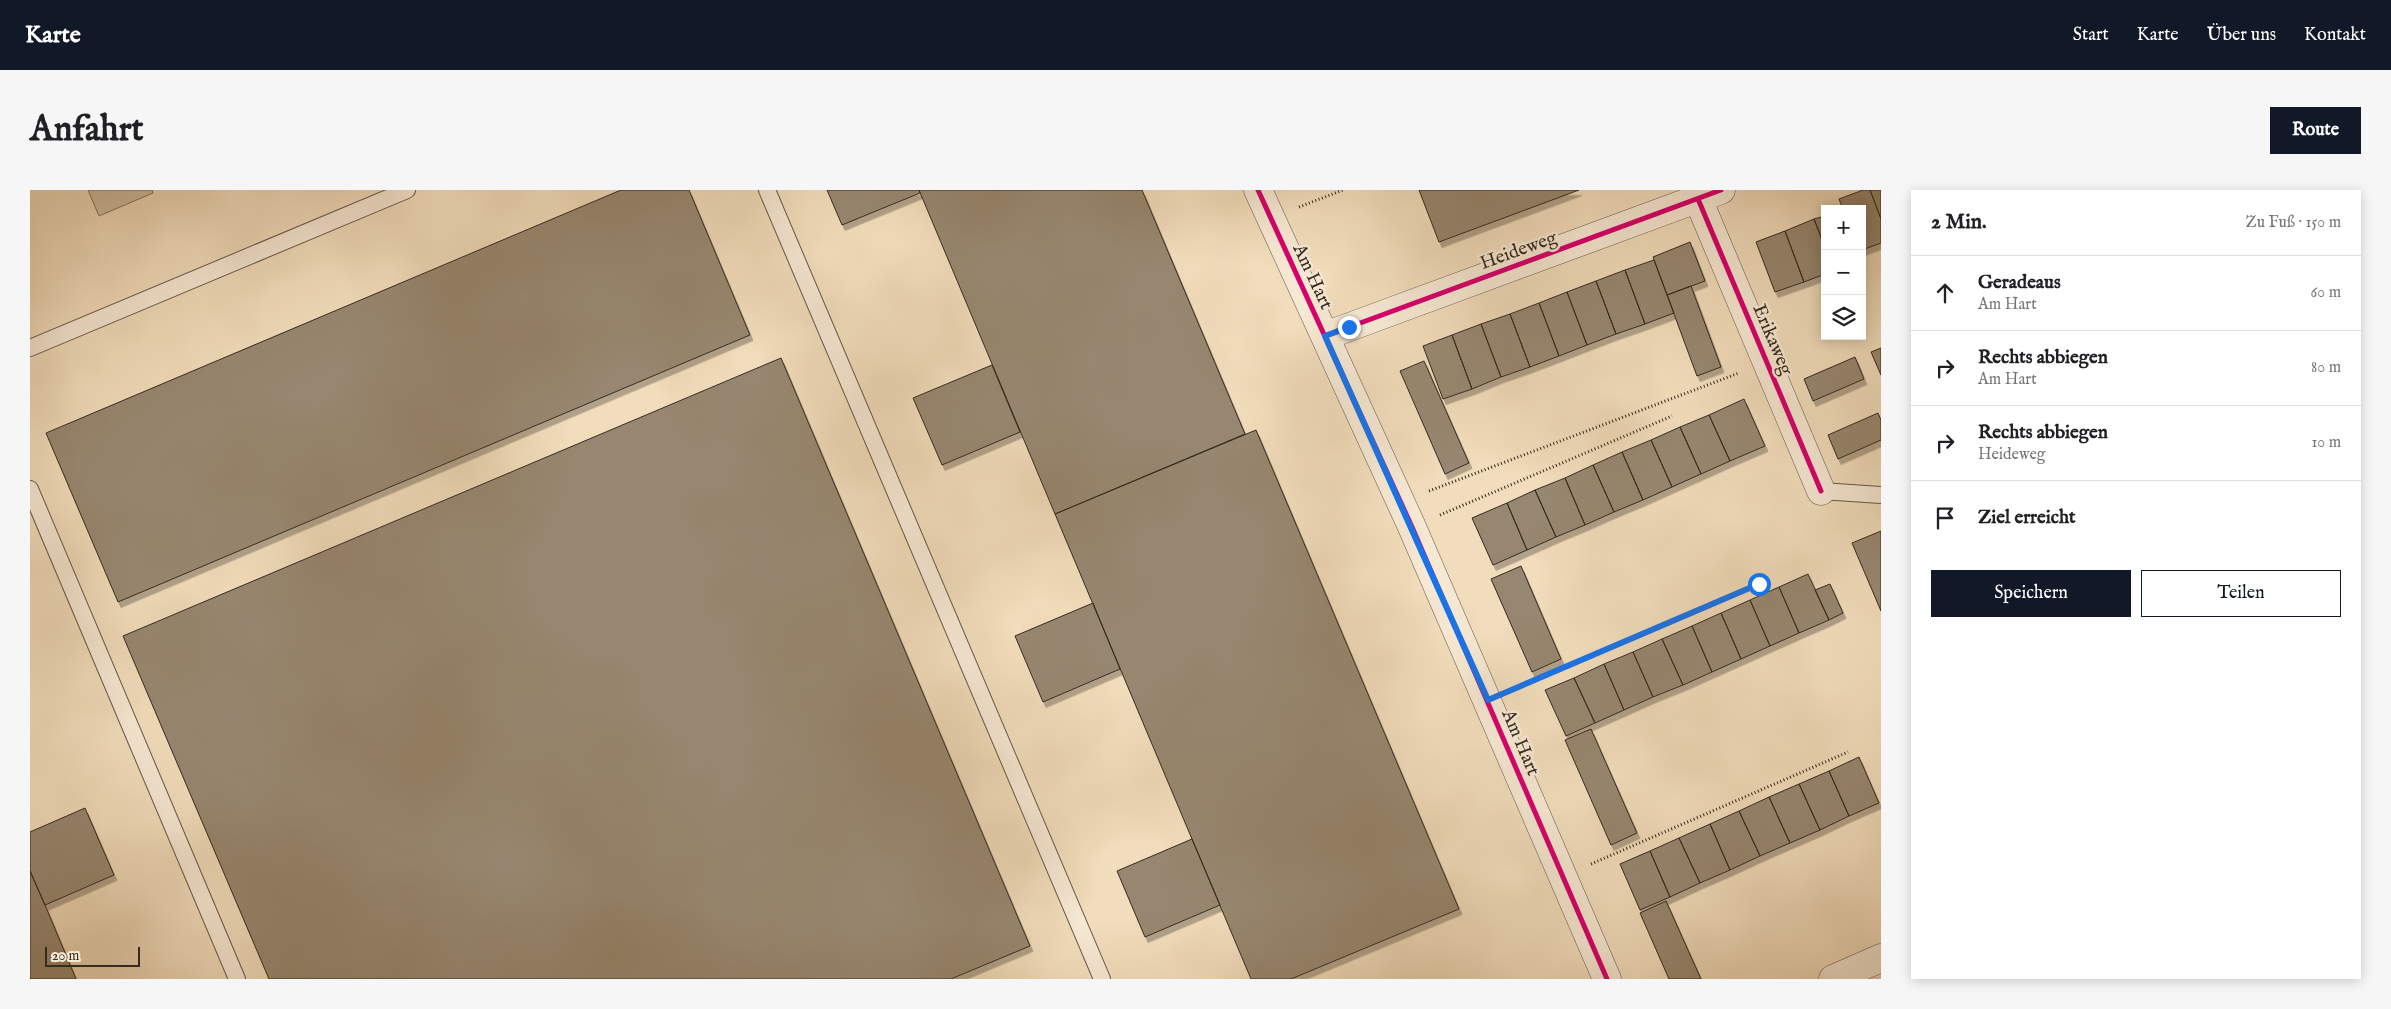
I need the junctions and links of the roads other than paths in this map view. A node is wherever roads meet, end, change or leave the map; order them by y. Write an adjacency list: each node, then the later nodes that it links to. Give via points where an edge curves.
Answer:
1 (407, 190): 6 (lane)
2 (767, 190): 12 (lane)
3 (1258, 190): 5 (street, Am Hart)
4 (1710, 194): 5 (street, Heideweg); 8 (street, Erikaweg, via 1768,362)
5 (1325, 336): 13 (street, Am Hart, via 1488,700)
6 (30, 348)
7 (30, 489): 11 (lane)
8 (1821, 491): 9 (lane)
9 (1881, 496)
10 (1881, 958): 14 (street)
11 (238, 979)
12 (1102, 979)
13 (1607, 979)
14 (1832, 979)

